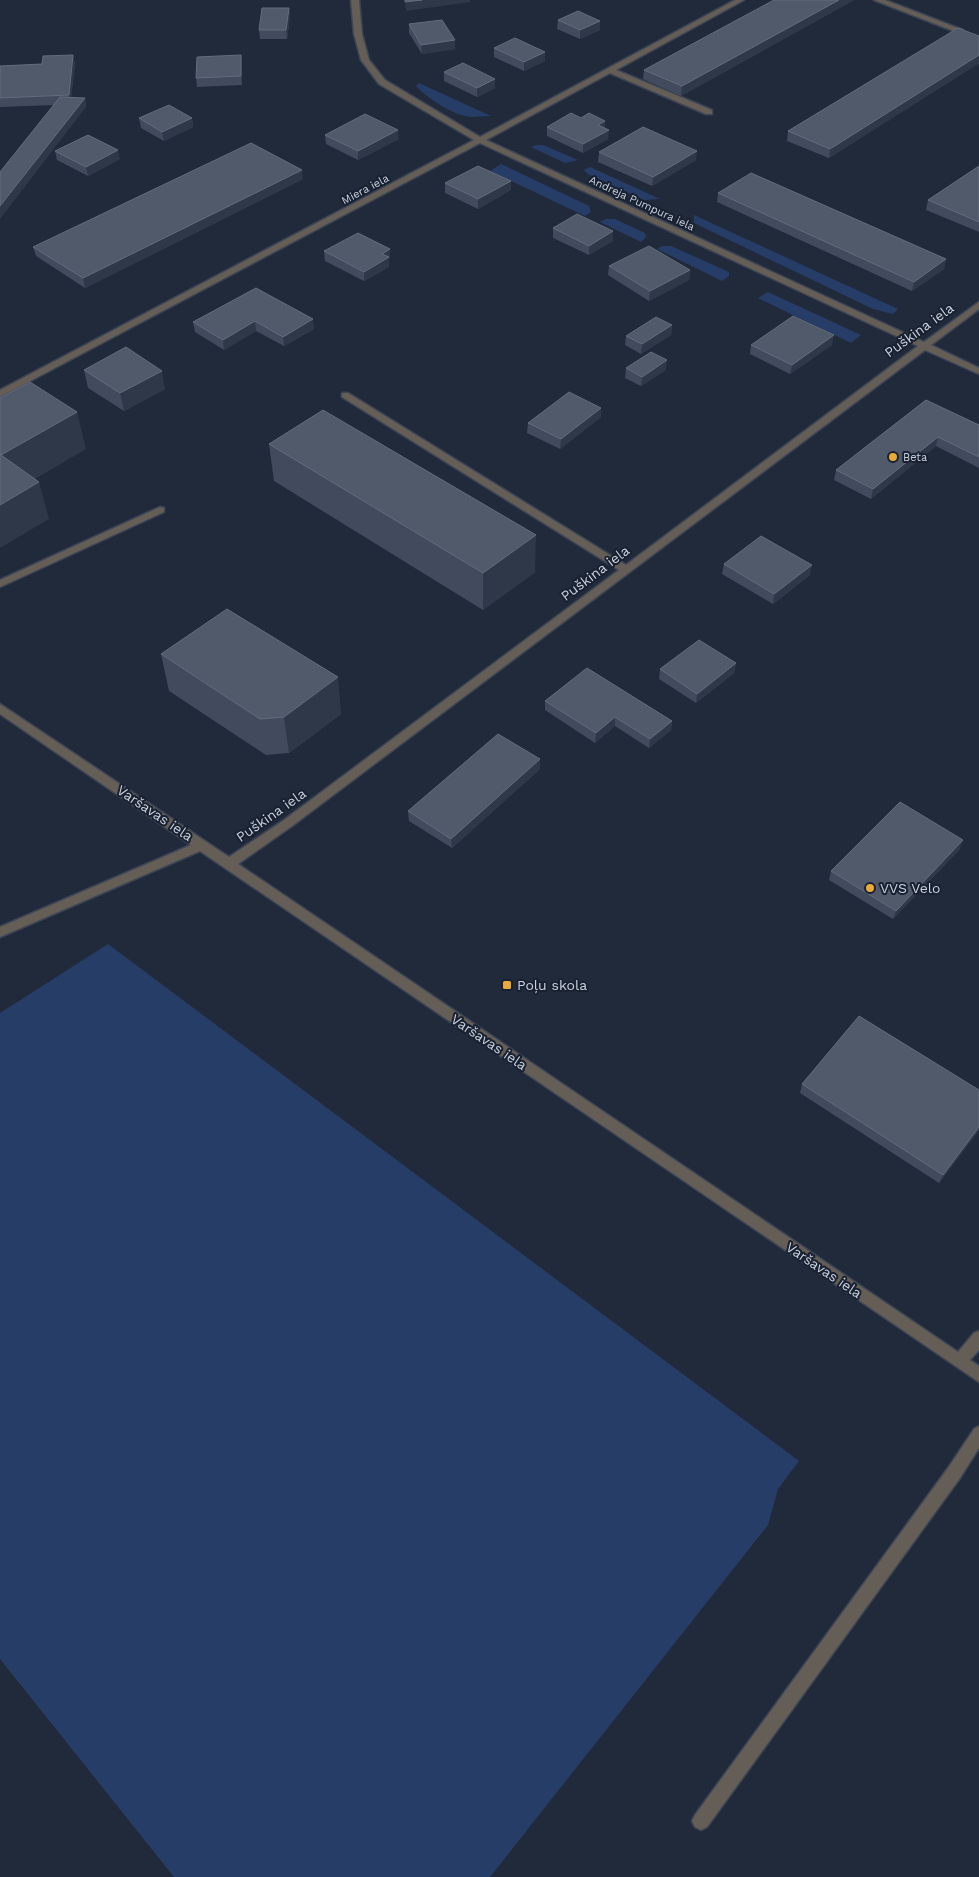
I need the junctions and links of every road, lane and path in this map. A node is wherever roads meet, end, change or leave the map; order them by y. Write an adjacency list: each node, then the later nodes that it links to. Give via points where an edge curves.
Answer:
1 (355, 0): 7 (street, Andreja Pumpura iela, via 358,34 365,60 382,82)
2 (740, 0): 5 (street, Miera iela)
3 (878, 0): 4 (street)
4 (959, 30)
5 (610, 70): 6 (street); 7 (street, Miera iela)
6 (709, 112)
7 (480, 140): 9 (street, Andreja Pumpura iela); 11 (street, Miera iela)
8 (979, 305): 9 (street, Puškina iela)
9 (925, 344): 10 (street, Andreja Pumpura iela); 14 (street, Puškina iela)
10 (979, 371)
11 (0, 394)
12 (345, 394): 14 (street)
13 (160, 510): 15 (street)
14 (625, 569): 18 (street, Puškina iela, via 288,823)
15 (0, 584)
16 (0, 708): 17 (street, Varšavas iela)
17 (202, 845): 18 (street, Varšavas iela); 19 (street)
18 (228, 864): 21 (street, Varšavas iela)
19 (0, 932)
20 (979, 1338): 21 (street)
21 (960, 1362): 22 (street, Varšavas iela)
22 (979, 1375)
23 (979, 1434): 24 (street, via 954,1473)
24 (700, 1821)

